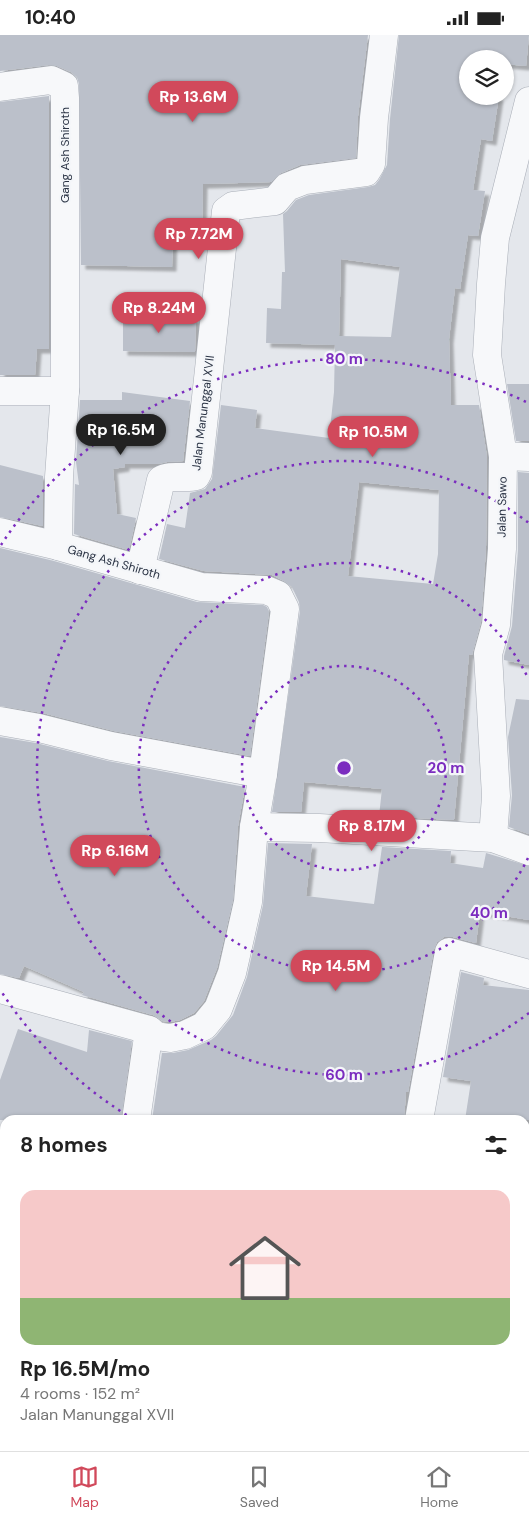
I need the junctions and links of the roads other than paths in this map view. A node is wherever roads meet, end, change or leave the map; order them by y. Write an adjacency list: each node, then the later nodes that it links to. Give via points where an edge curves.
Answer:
1 (384, 35): 10 (street, Jalan Manunggal XVII, via 369,169 305,180 287,187 275,201 232,206 226,211 198,471 191,478 164,477 161,480)
2 (0, 87): 6 (street, Gang Ash Shiroth, via 51,80 64,86)
3 (529, 101): 4 (street, Jalan Sawo)
4 (520, 178): 7 (street, Jalan Sawo, via 496,238 487,355)
5 (0, 391): 6 (street)
6 (65, 391): 9 (street, Gang Ash Shiroth)
7 (516, 456): 14 (street, Jalan Sawo, via 502,549 496,625 488,654 496,796)
8 (0, 532): 9 (street)
9 (58, 546): 10 (street, Gang Ash Shiroth)
10 (140, 570): 12 (street, Gang Ash Shiroth, via 201,587 266,590 278,595 285,609)
11 (0, 721): 12 (street, via 111,746)
12 (263, 774): 13 (street, Gang Ash Shiroth)
13 (254, 827): 14 (street); 18 (street, Gang Ash Shiroth, via 248,902 232,973 218,1009 204,1026 185,1035 170,1038 156,1036)
14 (493, 838): 15 (street)
15 (529, 851)
16 (529, 974): 20 (street, via 449,952)
17 (0, 989): 18 (street, Gang Ash Shiroth)
18 (149, 1030): 19 (street)
19 (137, 1115)
20 (420, 1115)

